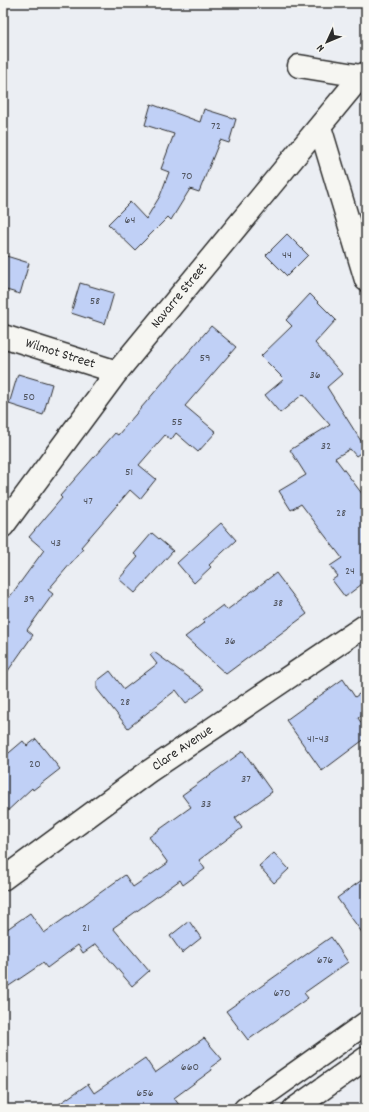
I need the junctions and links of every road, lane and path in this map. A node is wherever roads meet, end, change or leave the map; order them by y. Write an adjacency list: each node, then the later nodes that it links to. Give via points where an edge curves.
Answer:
1 (299, 66): 2 (street)
2 (364, 75): 3 (street, Navarre Street)
3 (320, 127): 4 (street); 6 (street, Navarre Street)
4 (366, 280)
5 (3, 336): 6 (street, Wilmot Street)
6 (117, 372): 7 (street, Navarre Street)
7 (3, 526)
8 (366, 625): 9 (street, Clare Avenue, via 148,772)
9 (3, 879)
10 (366, 1023): 12 (street)
11 (366, 1058): 13 (street)
12 (245, 1109)
13 (294, 1109)

